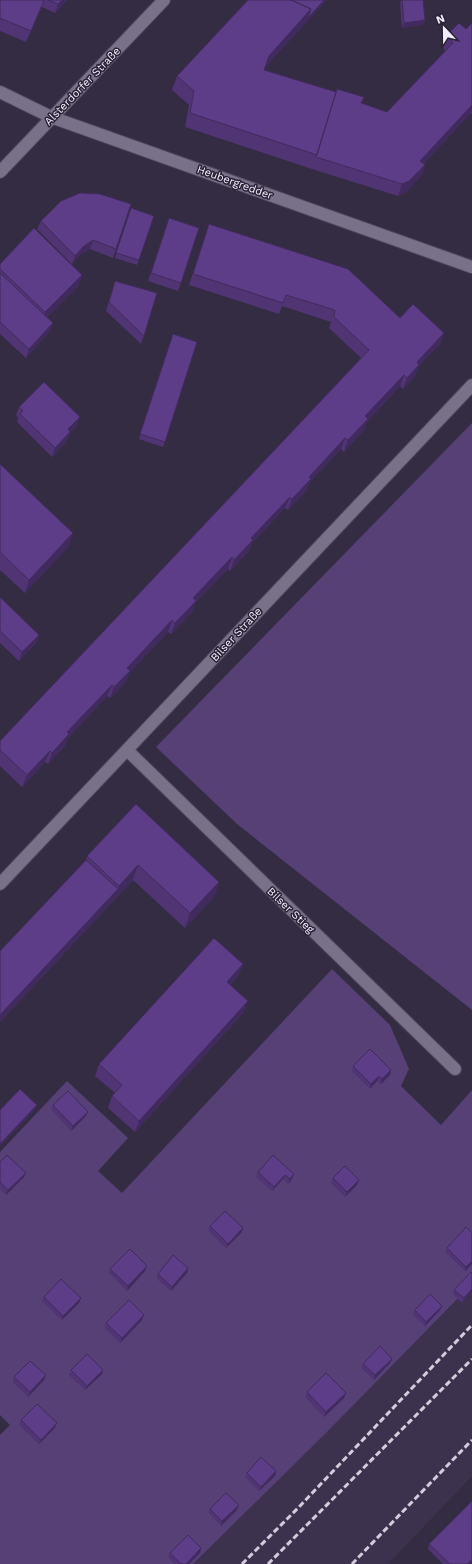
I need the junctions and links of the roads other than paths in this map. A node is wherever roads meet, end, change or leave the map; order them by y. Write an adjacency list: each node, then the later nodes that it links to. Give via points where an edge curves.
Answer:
1 (164, 0): 3 (street, Alsterdorfer Straße)
2 (0, 92): 3 (street, Heubergredder)
3 (51, 117): 4 (street, Alsterdorfer Straße); 5 (street, Heubergredder)
4 (0, 172)
5 (472, 268)
6 (472, 385): 7 (street, Bilser Straße)
7 (127, 750): 8 (street, Bilser Straße); 9 (street, Bilser Stieg)
8 (0, 884)
9 (455, 1069)

